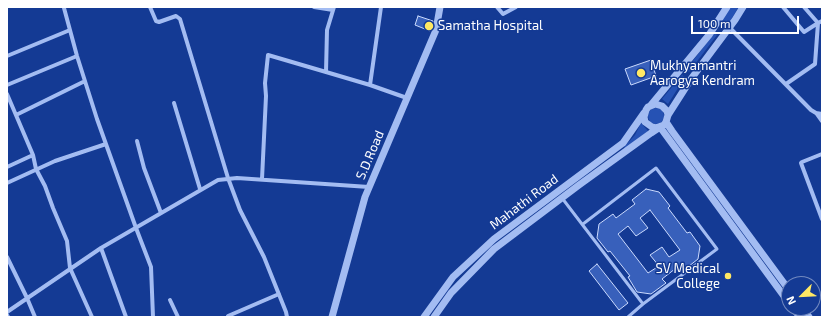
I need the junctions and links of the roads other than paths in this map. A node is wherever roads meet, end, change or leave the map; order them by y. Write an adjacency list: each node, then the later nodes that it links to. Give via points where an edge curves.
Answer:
1 (150, 7): 44 (street, via 156,21 176,16 180,19)
2 (314, 7): 10 (street)
3 (381, 7): 25 (street)
4 (440, 7): 27 (street, S.D.Road, via 436,30)
5 (497, 7): 6 (street, via 503,14)
6 (516, 7)
7 (783, 7): 13 (street, via 804,32)
8 (804, 7): 13 (street)
9 (64, 8): 15 (street)
10 (333, 8): 20 (street, via 327,30)
11 (740, 8): 16 (street, Mahathi Road)
12 (723, 9): 14 (street, Mahathi Road)
13 (820, 22): 23 (street, via 815,64)
14 (716, 23): 16 (street); 19 (street, Mahathi Road)
15 (70, 30): 17 (street); 18 (street)
16 (728, 30): 21 (street, Mahathi Road); 23 (street)
17 (7, 56)
18 (77, 56): 22 (street); 24 (street)
19 (681, 70): 21 (street); 30 (street, Mahathi Road)
20 (326, 72): 25 (street); 45 (street, via 268,54)
21 (691, 79): 35 (street, Mahathi Road)
22 (85, 81): 33 (street); 39 (street)
23 (786, 84): 32 (street)
24 (7, 85)
25 (370, 85): 27 (street)
26 (7, 94): 28 (street)
27 (407, 98): 47 (street, S.D.Road)
28 (8, 101): 33 (street)
29 (174, 104): 48 (street)
30 (651, 105): 31 (street, Mahathi Road); 35 (street, via 662,106 667,111)
31 (644, 113): 37 (street, via 648,125); 54 (street, Mahathi Road, via 622,143)
32 (816, 113): 34 (street); 36 (street)
33 (16, 114): 41 (street)
34 (822, 114)
35 (667, 118): 37 (street, Mahathi Road); 59 (street, via 672,131)
36 (822, 121)
37 (660, 127): 49 (street, Mahathi Road); 60 (street)
38 (137, 141): 50 (street)
39 (106, 144): 43 (street); 53 (street)
40 (822, 154): 51 (street, via 800,163)
41 (33, 155): 42 (street); 43 (street)
42 (7, 167)
43 (36, 169): 46 (street); 58 (street, via 67,241)
44 (228, 178): 45 (street); 48 (street); 61 (street)
45 (262, 179): 47 (street)
46 (7, 182)
47 (369, 187): 73 (street, S.D.Road)
48 (200, 189): 50 (street)
49 (562, 198): 52 (lane); 55 (street, Mahathi Road)
50 (161, 213): 53 (street)
51 (822, 219)
52 (582, 224): 64 (lane); 64 (lane, via 656,168 717,249)
53 (136, 228): 56 (street); 70 (street, via 151,267)
54 (494, 239): 55 (street); 74 (street, Mahathi Road, via 453,277)
55 (499, 245): 75 (street, Mahathi Road, via 451,293)
56 (101, 248): 58 (street); 69 (street)
57 (7, 257): 62 (street)
58 (70, 268): 62 (street); 68 (street)
59 (781, 279)
60 (781, 292)
61 (279, 294): 66 (street); 72 (street)
62 (28, 298): 65 (street); 67 (street)
63 (170, 300): 71 (street)
64 (643, 304): 76 (lane)
65 (7, 312)
66 (228, 316)
67 (35, 317)
68 (92, 317)
69 (126, 317)
70 (153, 317)
71 (178, 317)
72 (287, 317)
73 (332, 317)
74 (424, 317)
75 (434, 317)
76 (628, 317)

